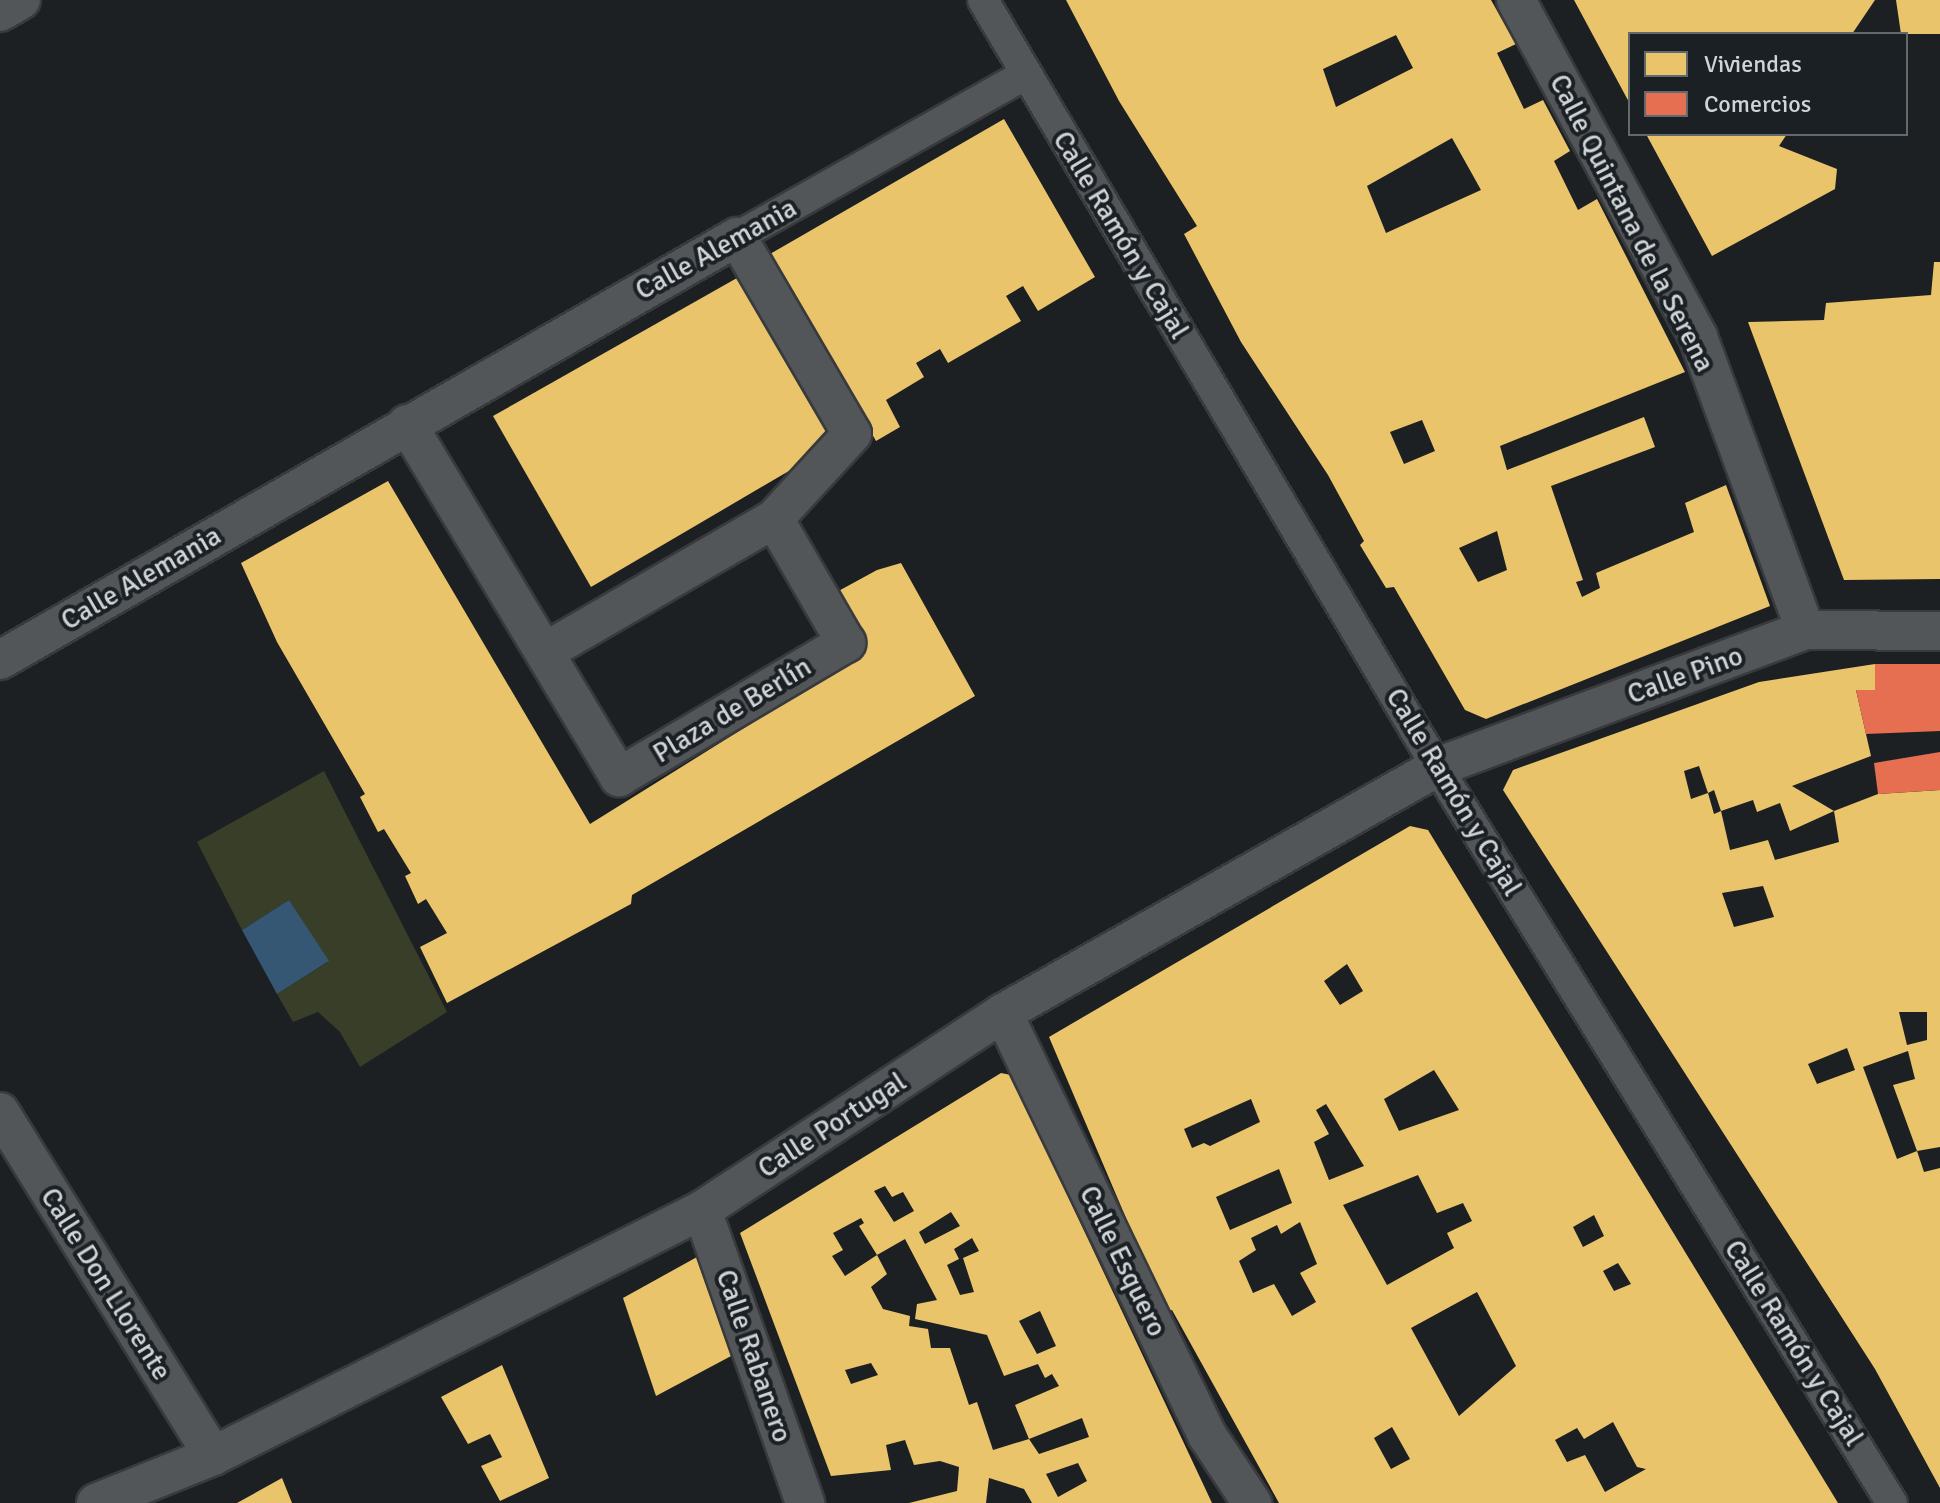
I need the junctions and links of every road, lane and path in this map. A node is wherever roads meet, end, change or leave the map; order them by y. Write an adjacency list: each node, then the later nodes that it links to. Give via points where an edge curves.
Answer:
1 (21, 0): 4 (street)
2 (983, 0): 5 (street, Calle Ramón y Cajal)
3 (1516, 0): 9 (street, Calle Quintana de la Serena, via 1698,337)
4 (0, 12)
5 (1026, 74): 6 (street, Calle Alemania); 13 (street, Calle Ramón y Cajal)
6 (737, 237): 7 (street, Calle Alemania); 8 (street, via 852,434)
7 (407, 424): 11 (street); 12 (street, Calle Alemania)
8 (774, 519): 11 (street); 11 (street, Plaza de Berlín, via 846,643 619,777)
9 (1805, 630): 10 (street, Calle Pino); 13 (street, Calle Pino)
10 (1940, 631)
11 (545, 652)
12 (0, 660)
13 (1437, 767): 14 (street, Calle Portugal); 21 (street, Calle Ramón y Cajal)
14 (1003, 1013): 16 (street, Calle Portugal); 20 (street, Calle Esquero, via 1207,1435)
15 (0, 1112): 17 (street, Calle Don Llorente)
16 (702, 1210): 17 (street, Calle Portugal); 19 (street, Calle Rabanero)
17 (213, 1456): 18 (street, Calle Portugal)
18 (116, 1500)
19 (805, 1503)
20 (1252, 1503)
21 (1892, 1503)

